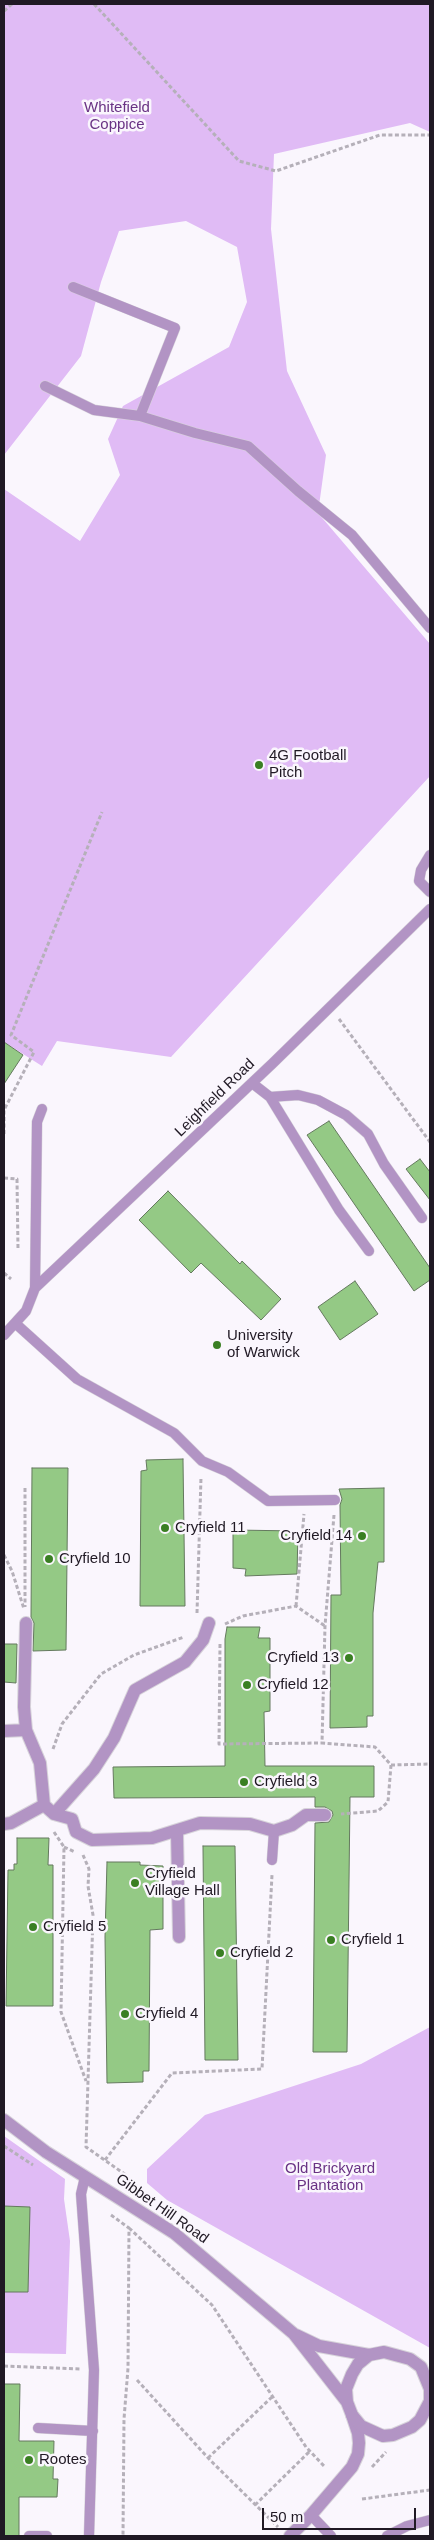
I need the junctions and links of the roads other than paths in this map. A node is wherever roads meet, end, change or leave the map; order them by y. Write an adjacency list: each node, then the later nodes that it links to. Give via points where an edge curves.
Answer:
1 (73, 287): 3 (lane, via 175,328)
2 (45, 386): 3 (lane, via 94,410)
3 (140, 416): 4 (lane, via 248,446 352,535)
4 (430, 628)
5 (430, 855): 6 (lane, via 420,870 419,881)
6 (430, 892)
7 (430, 909): 8 (lane, Leighfield Road)
8 (252, 1083): 9 (lane); 13 (lane, Leighfield Road)
9 (270, 1098): 11 (lane, via 298,1095 318,1100 346,1115 368,1134 384,1164); 12 (lane, via 339,1210)
10 (42, 1109): 13 (lane, via 37,1122)
11 (422, 1218)
12 (370, 1251)
13 (35, 1288): 14 (lane, Leighfield Road, via 26,1311)
14 (15, 1323): 15 (lane); 16 (lane, via 77,1379 174,1433 202,1461 228,1472 268,1501)
15 (4, 1335)
16 (336, 1500)
17 (26, 1623): 19 (street)
18 (215, 1624): 22 (street, via 185,1662 135,1690 114,1738 94,1769)
19 (26, 1730): 20 (street); 21 (street, via 40,1763)
20 (4, 1731)
21 (44, 1805): 22 (street); 24 (street)
22 (54, 1814): 26 (street, via 72,1819 76,1832 92,1840 152,1838)
23 (325, 1814): 25 (street, via 306,1815 292,1825)
24 (4, 1824)
25 (274, 1831): 26 (street, via 250,1824 200,1823 185,1826); 27 (lane)
26 (177, 1832): 28 (street)
27 (272, 1860)
28 (179, 1937)
29 (4, 2120): 30 (street, Gibbet Hill Road)
30 (85, 2177): 31 (street, Gibbet Hill Road, via 174,2233); 39 (lane, via 81,2194 94,2370)
31 (294, 2334): 32 (street, Gibbet Hill Road, via 318,2346); 35 (street, Gibbet Hill Road)
32 (369, 2355): 33 (street, via 397,2354); 35 (street, via 352,2374 346,2390)
33 (426, 2368): 34 (street)
34 (430, 2390): 36 (street)
35 (347, 2402): 37 (street)
36 (428, 2410): 37 (street, via 412,2427 383,2436 361,2426)
37 (352, 2415): 40 (street, via 358,2433 358,2454 352,2467)
38 (38, 2428): 39 (lane)
39 (93, 2431): 45 (lane)
40 (311, 2515): 42 (street); 46 (lane)
41 (430, 2520): 47 (lane)
42 (285, 2533)
43 (29, 2536): 44 (lane)
44 (47, 2536)
45 (89, 2536)
46 (332, 2536)
47 (387, 2536)

